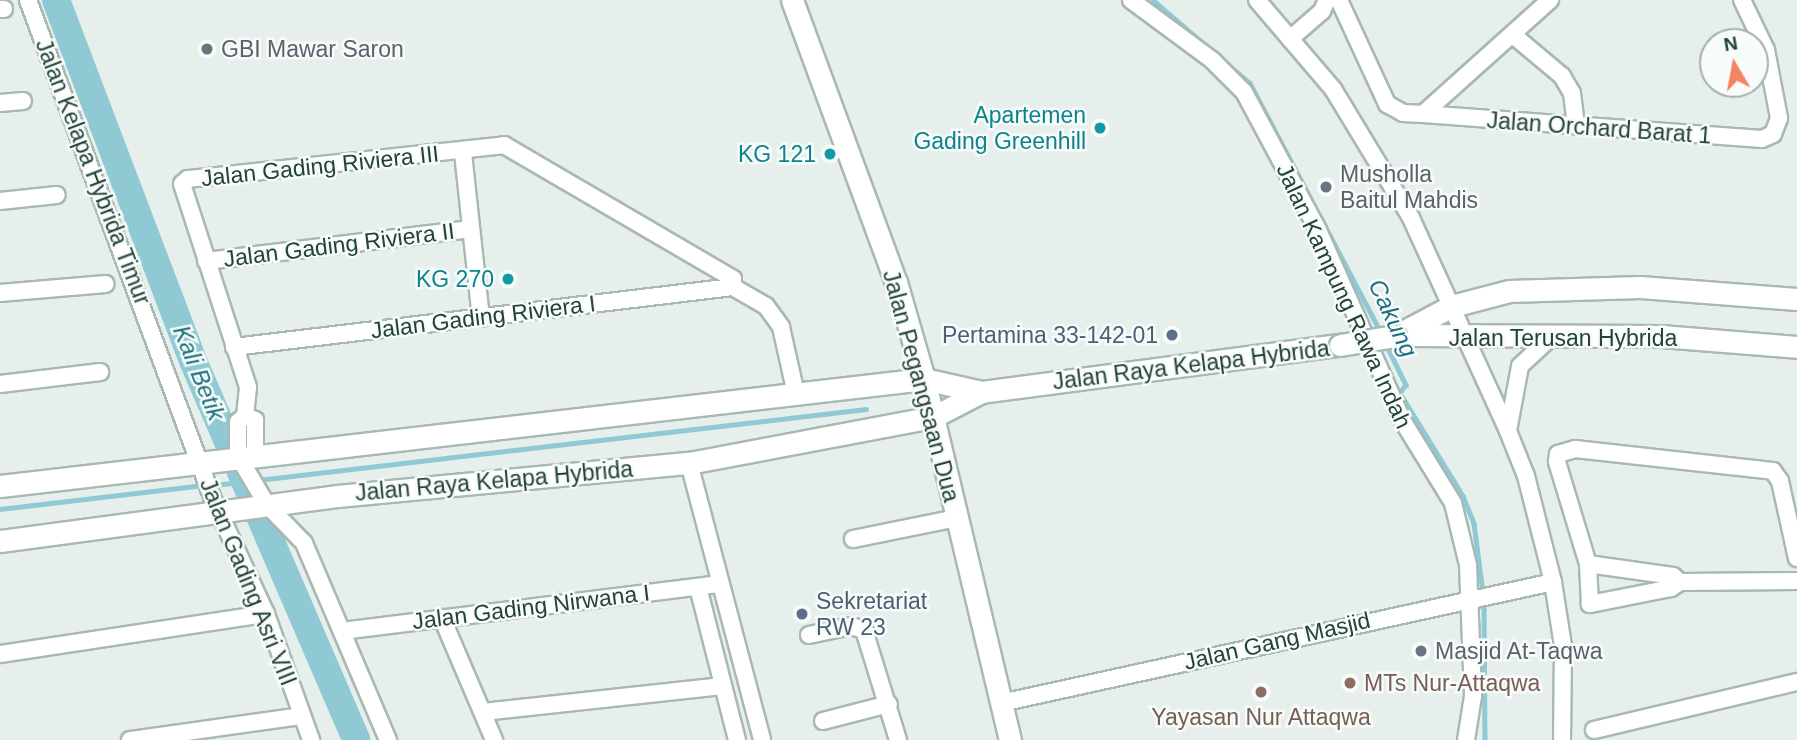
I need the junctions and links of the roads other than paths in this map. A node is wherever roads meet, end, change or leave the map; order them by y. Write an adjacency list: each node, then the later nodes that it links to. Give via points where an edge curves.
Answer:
1 (28, 0): 44 (street, Jalan Kelapa Hybrida Timur)
2 (792, 0): 31 (main road, Jalan Pegangsaan Dua, via 896,282)
3 (1132, 0): 58 (street, Jalan Kampung Rawa Indah, via 1228,74 1255,110 1318,230 1402,420 1453,503 1463,533)
4 (1327, 0): 10 (street, via 1322,11)
5 (1339, 0): 13 (street, Jalan Orchard Barat 1, via 1387,104 1403,113)
6 (1550, 0): 9 (street)
7 (1742, 0): 14 (street, Jalan Orchard Barat 1, via 1771,66 1779,118 1773,134 1756,140)
8 (1267, 3): 10 (street)
9 (1513, 35): 13 (street); 14 (street, via 1562,76 1572,93)
10 (1290, 39): 24 (street, via 1332,89 1411,218)
11 (23, 101): 12 (street)
12 (0, 103)
13 (1423, 114): 14 (street, Jalan Orchard Barat 1)
14 (1576, 126)
15 (463, 153): 18 (street); 19 (street, Jalan Gading Riviera III, via 188,179 181,187); 21 (street, Jalan Gading Riviera III, via 504,145 733,279)
16 (57, 195): 17 (street)
17 (0, 201)
18 (471, 229): 19 (street, Jalan Gading Riviera II); 25 (street)
19 (206, 261): 29 (street)
20 (106, 284): 22 (street)
21 (733, 287): 25 (street, Jalan Gading Riviera I); 38 (street, via 766,306 781,327)
22 (0, 293)
23 (1797, 299): 24 (main road, Jalan Terusan Hybrida, via 1586,286 1509,291)
24 (1452, 306): 26 (main road, Jalan Terusan Hybrida); 27 (street)
25 (481, 318): 29 (street, Jalan Gading Riviera I)
26 (1397, 336): 27 (main road, Jalan Terusan Hybrida); 37 (main road, Jalan Raya Kelapa Hybrida, bridge)
27 (1467, 337): 28 (main road, Jalan Terusan Hybrida); 41 (street)
28 (1551, 337): 30 (main road, Jalan Terusan Hybrida, via 1661,336); 41 (street, via 1520,366)
29 (234, 347): 42 (street, via 248,387 245,416 238,422)
30 (1797, 347)
31 (917, 353): 33 (main road, Jalan Pegangsaan Dua); 36 (main road, via 901,370)
32 (100, 372): 34 (street)
33 (925, 379): 35 (main road, Jalan Raya Kelapa Hybrida); 37 (main road, Jalan Raya Kelapa Hybrida); 39 (main road, Jalan Pegangsaan Dua)
34 (0, 384)
35 (891, 384): 36 (main road, Jalan Raya Kelapa Hybrida); 40 (main road, via 905,403)
36 (866, 387): 38 (main road, Jalan Raya Kelapa Hybrida)
37 (981, 392): 39 (main road, Jalan Raya Kelapa Hybrida)
38 (796, 394): 42 (main road, Jalan Raya Kelapa Hybrida)
39 (933, 417): 40 (main road, Jalan Raya Kelapa Hybrida); 48 (main road, Jalan Pegangsaan Dua)
40 (900, 422): 43 (main road, Jalan Raya Kelapa Hybrida)
41 (1508, 431): 54 (street, via 1526,476)
42 (244, 460): 44 (main road, Jalan Raya Kelapa Hybrida); 46 (street)
43 (689, 463): 46 (main road, Jalan Raya Kelapa Hybrida); 56 (street)
44 (205, 467): 45 (main road, Jalan Raya Kelapa Hybrida); 47 (street, Jalan Gading Asri VIII)
45 (0, 486)
46 (259, 500): 47 (main road, Jalan Raya Kelapa Hybrida); 61 (street, via 304,543)
47 (220, 508): 50 (main road, Jalan Raya Kelapa Hybrida); 59 (street, Jalan Gading Asri VIII)
48 (957, 518): 49 (street); 66 (main road, Jalan Pegangsaan Dua)
49 (853, 539)
50 (0, 541)
51 (1797, 558): 52 (street, via 1780,481 1764,467 1564,450 1556,462)
52 (1588, 564): 55 (street, via 1673,576); 55 (street, via 1590,604 1671,588)
53 (1797, 581): 55 (street)
54 (1553, 582): 58 (street, Jalan Gang Masjid); 82 (street, via 1563,646)
55 (1680, 582)
56 (720, 584): 57 (street, Jalan Gading Nirwana I); 78 (street)
57 (698, 587): 60 (street, Jalan Gading Nirwana I); 65 (street)
58 (1473, 598): 66 (street, Jalan Gang Masjid); 81 (street, Jalan Kampung Rawa Indah, via 1473,696)
59 (266, 614): 63 (street); 69 (street, Jalan Gading Asri VIII)
60 (442, 618): 61 (street, Jalan Gading Nirwana I); 68 (street)
61 (342, 631): 75 (street)
62 (809, 635): 67 (street, via 851,625 864,629)
63 (0, 654)
64 (1797, 682): 71 (street)
65 (723, 686): 68 (street); 77 (street)
66 (1001, 703): 80 (main road, Jalan Pegangsaan Dua)
67 (888, 704): 70 (street); 79 (street)
68 (483, 712): 76 (street)
69 (301, 716): 72 (street); 74 (street, Jalan Gading Asri VIII)
70 (823, 721)
71 (1594, 730)
72 (235, 733): 73 (street)
73 (130, 740)
74 (311, 740)
75 (388, 740)
76 (494, 740)
77 (737, 740)
78 (762, 740)
79 (898, 740)
80 (1010, 740)
81 (1466, 740)
82 (1562, 740)

